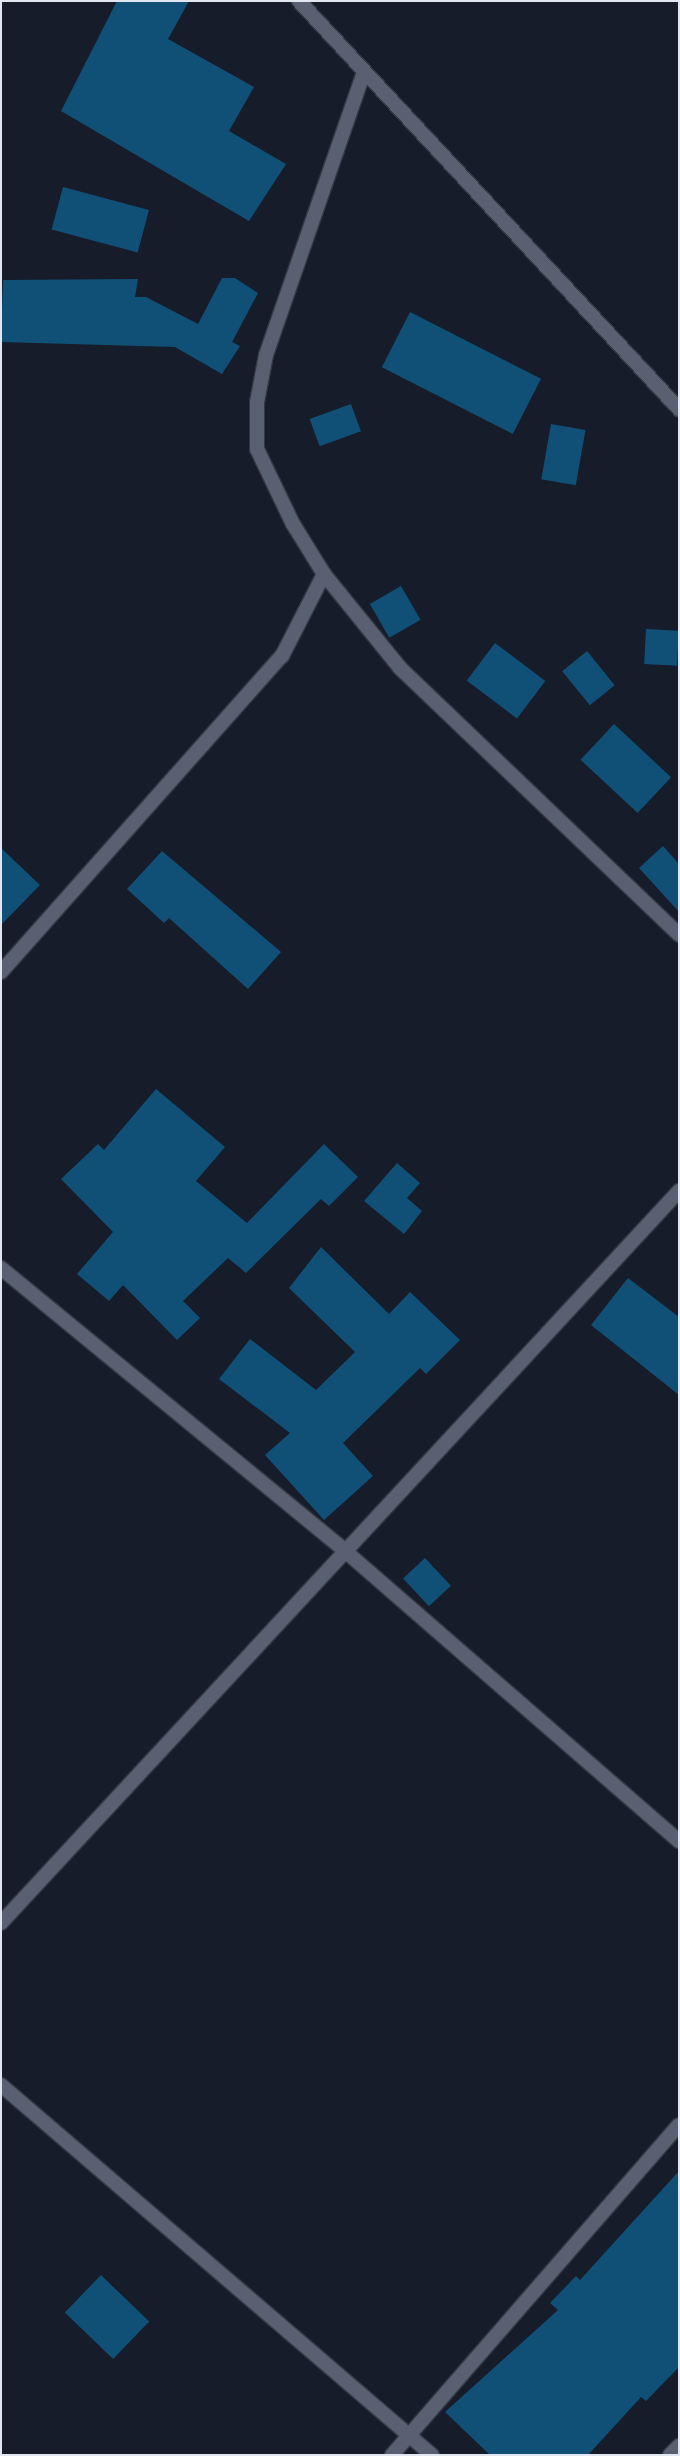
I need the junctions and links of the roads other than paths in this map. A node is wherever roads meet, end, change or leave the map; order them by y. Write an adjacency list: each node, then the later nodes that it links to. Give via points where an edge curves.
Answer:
1 (299, 1): 2 (street)
2 (364, 72): 3 (street); 4 (street, via 266,354 257,402 256,449 293,524)
3 (679, 409)
4 (324, 574): 5 (street, via 400,668); 6 (street, via 282,656)
5 (679, 935)
6 (1, 972)
7 (679, 1191): 9 (street)
8 (1, 1268): 9 (street)
9 (344, 1550): 10 (street); 11 (street)
10 (679, 1841)
11 (1, 1923)
12 (1, 2085): 14 (street)
13 (679, 2125): 14 (street)
14 (409, 2436): 16 (street); 17 (street)
15 (679, 2446): 18 (street)
16 (392, 2455)
17 (432, 2455)
18 (670, 2455)

